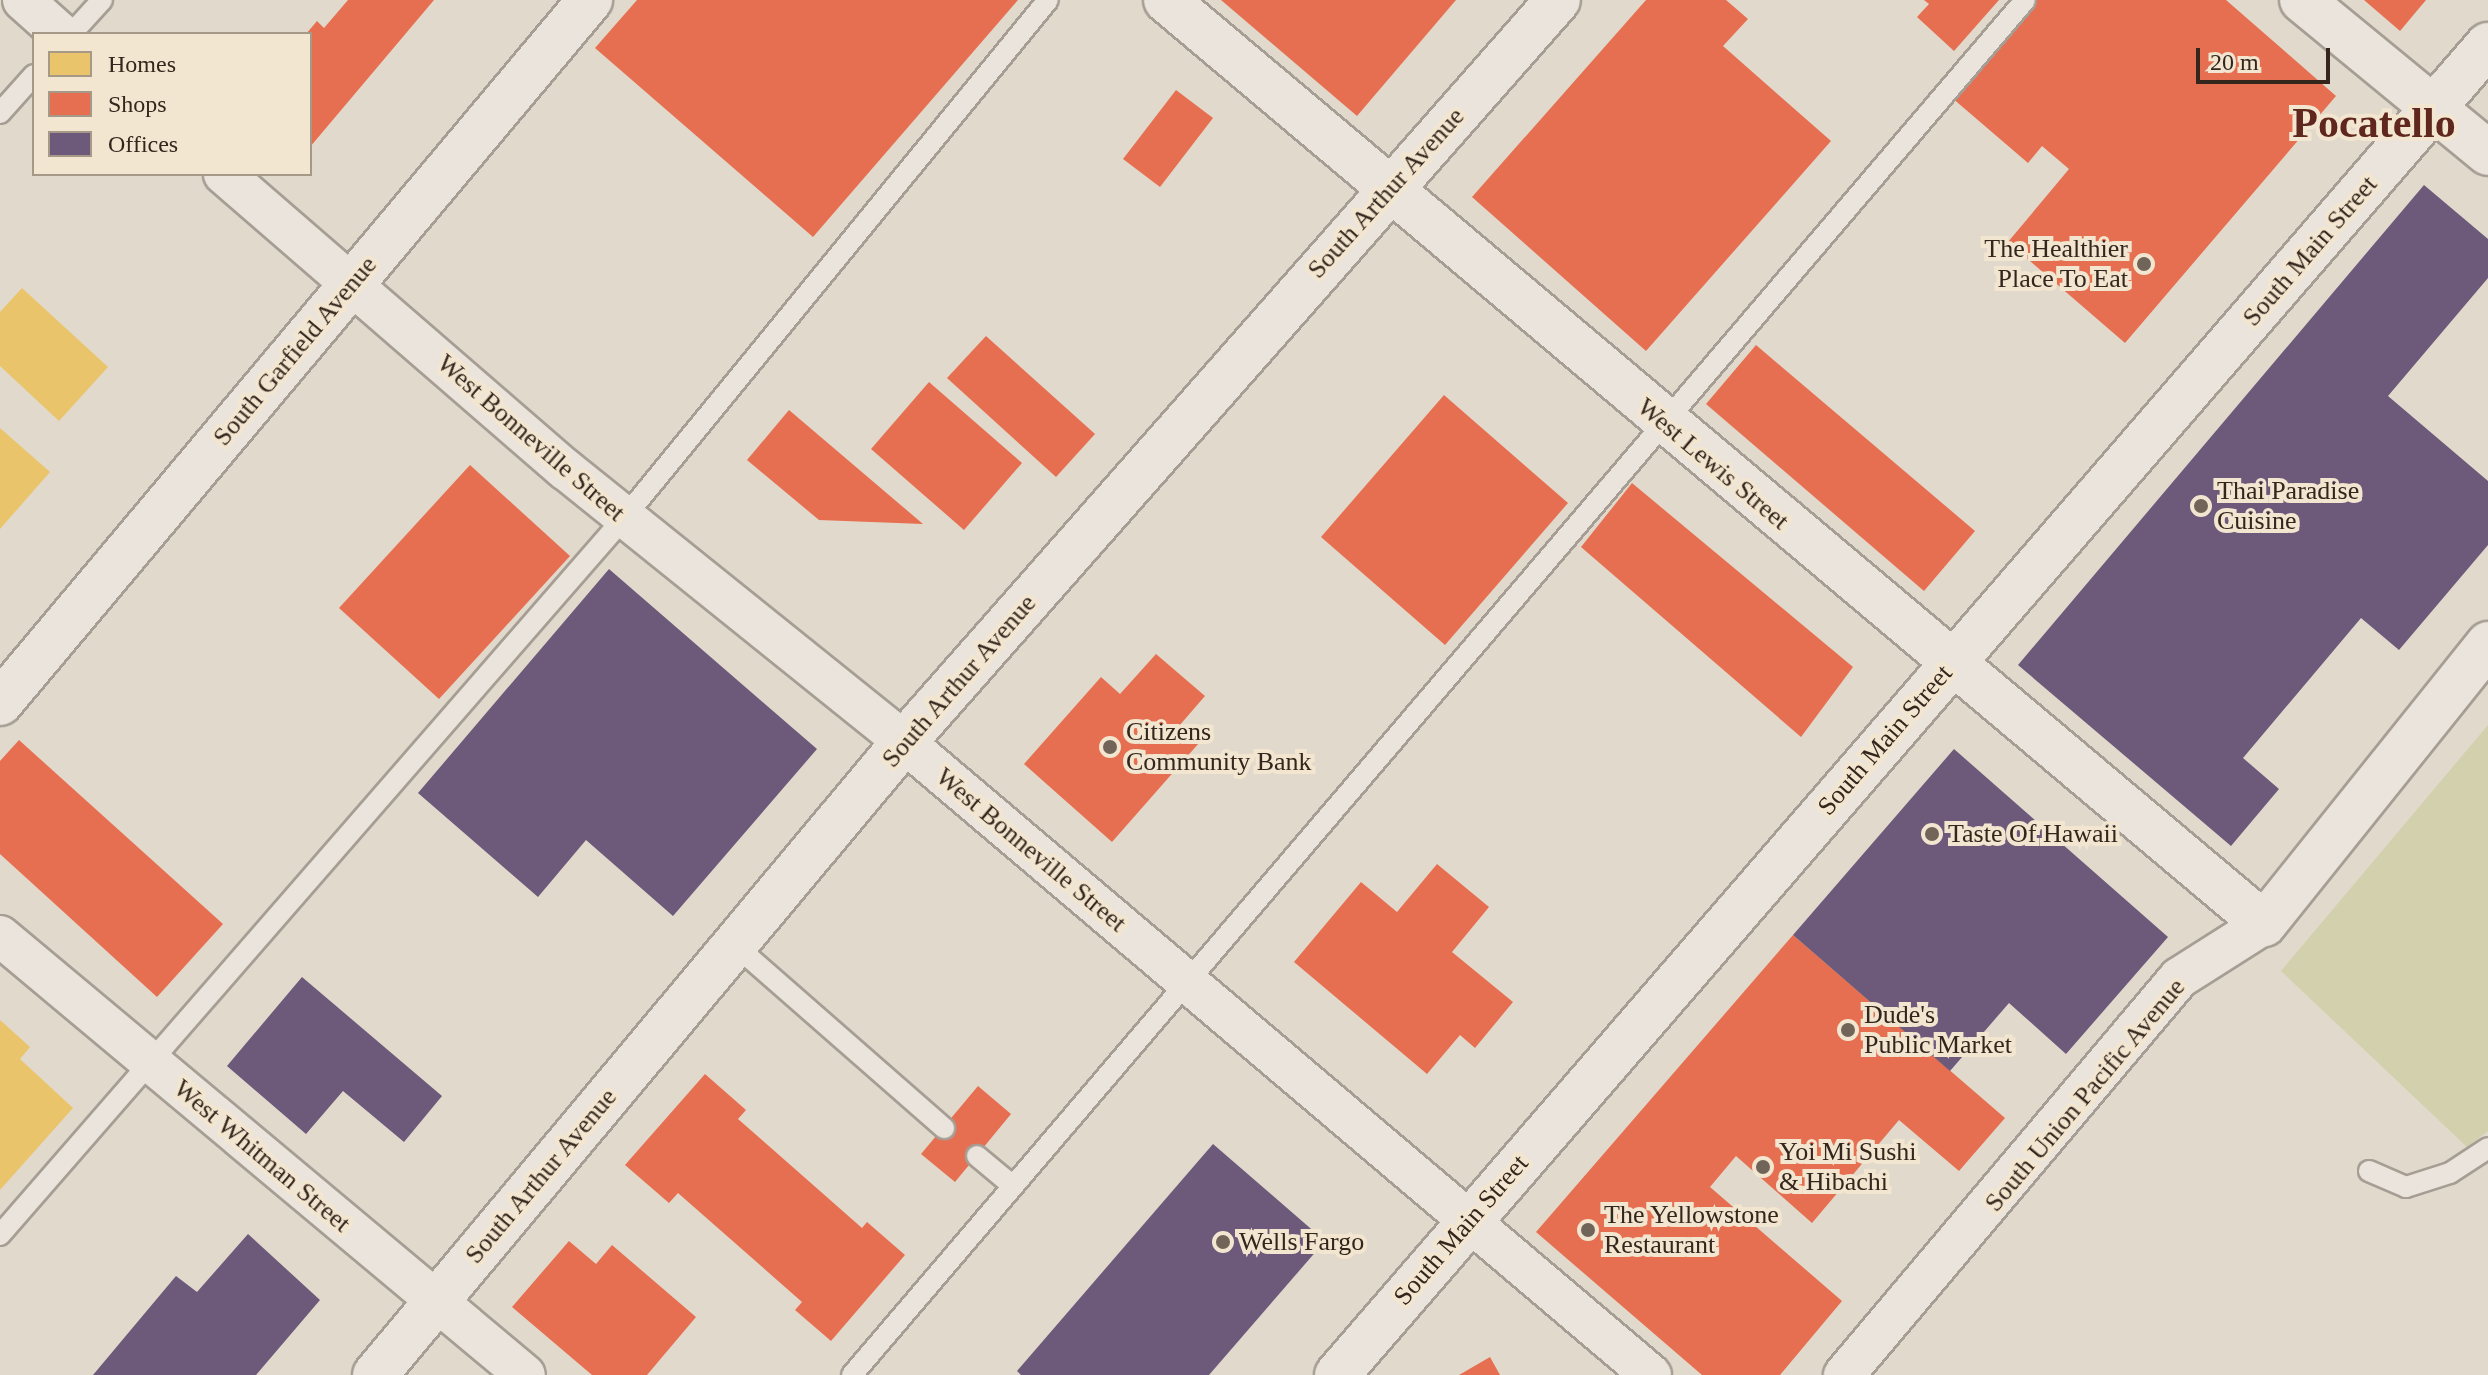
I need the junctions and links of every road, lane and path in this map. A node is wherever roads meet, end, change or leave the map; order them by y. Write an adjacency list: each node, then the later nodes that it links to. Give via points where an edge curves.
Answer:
1 (23, 0): 9 (street)
2 (102, 0): 10 (lane)
3 (590, 0): 18 (main road, South Garfield Avenue)
4 (1048, 0): 20 (lane)
5 (1166, 0): 17 (main road, West Lewis Street)
6 (1558, 0): 17 (main road, South Arthur Avenue)
7 (2025, 0): 19 (lane)
8 (2302, 0): 13 (main road)
9 (59, 32)
10 (73, 32)
11 (2488, 45): 13 (main road, South Main Street)
12 (32, 77): 14 (lane)
13 (2436, 108): 15 (main road); 22 (main road, South Main Street)
14 (0, 113)
15 (2488, 153)
16 (226, 176): 18 (street, West Bonneville Street)
17 (1388, 189): 19 (main road, West Lewis Street); 24 (main road, South Arthur Avenue)
18 (352, 283): 20 (street, West Bonneville Street); 23 (main road, South Garfield Avenue)
19 (1664, 423): 22 (main road, West Lewis Street); 28 (lane)
20 (624, 518): 24 (street, West Bonneville Street); 29 (lane)
21 (2488, 644): 25 (main road, South Union Pacific Avenue)
22 (1951, 664): 25 (main road, West Lewis Street); 35 (main road, South Main Street)
23 (0, 703)
24 (904, 742): 27 (main road, South Arthur Avenue); 28 (street, West Bonneville Street)
25 (2264, 924): 43 (street, South Union Pacific Avenue, via 2179,978)
26 (0, 936): 29 (street, West Whitman Street)
27 (735, 945): 30 (lane); 37 (main road, South Arthur Avenue)
28 (1187, 982): 34 (lane); 35 (street, West Bonneville Street)
29 (150, 1063): 36 (lane); 37 (street, West Whitman Street)
30 (944, 1128)
31 (2488, 1148): 33 (lane, via 2450,1173 2406,1187)
32 (977, 1156): 34 (lane)
33 (2369, 1171)
34 (1013, 1186): 40 (lane)
35 (1467, 1221): 41 (main road, South Main Street); 42 (street, West Bonneville Street)
36 (0, 1235)
37 (437, 1301): 38 (main road, South Arthur Avenue); 39 (street, West Whitman Street)
38 (375, 1375)
39 (525, 1375)
40 (852, 1375)
41 (1337, 1375)
42 (1651, 1375)
43 (1844, 1375)

